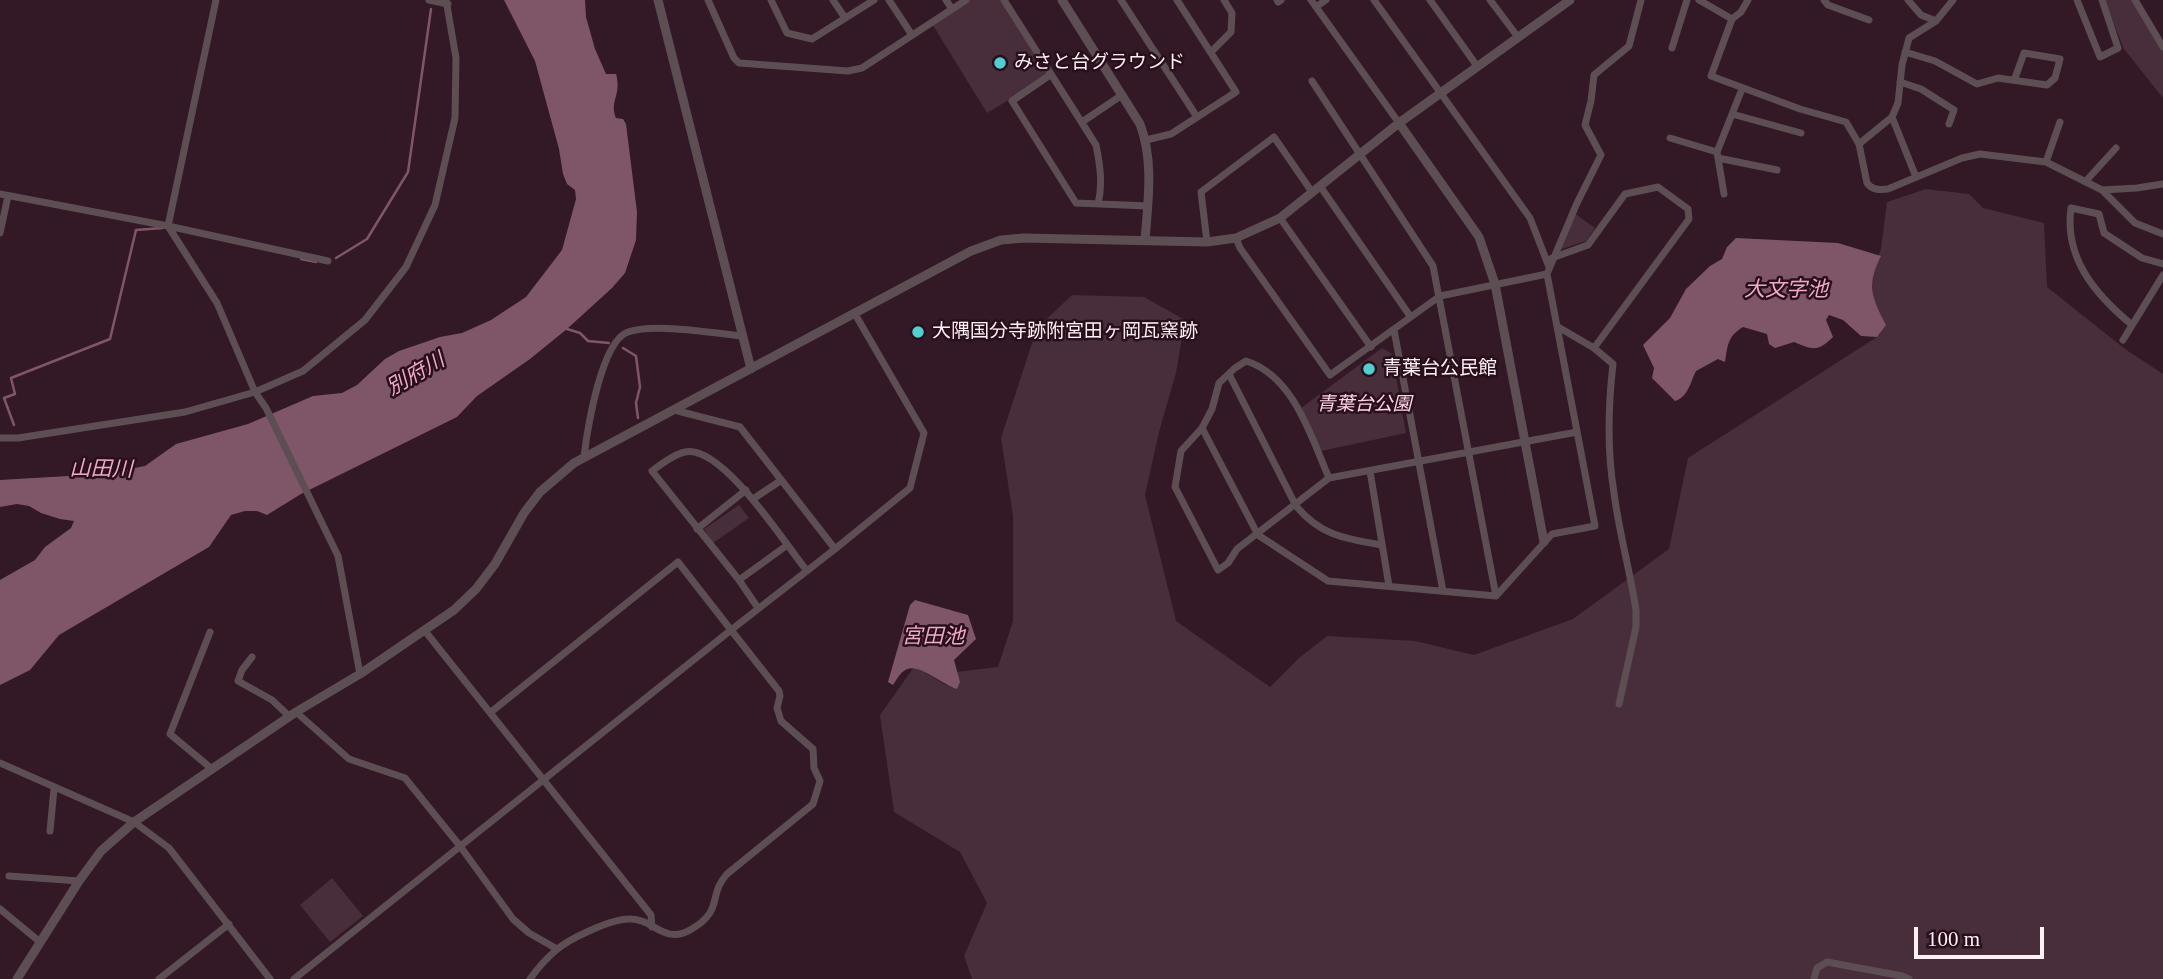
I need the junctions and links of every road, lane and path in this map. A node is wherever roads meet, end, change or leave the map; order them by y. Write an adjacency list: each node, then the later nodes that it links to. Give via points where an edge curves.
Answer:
1 (216, 0): 78 (street)
2 (429, 0): 30 (street)
3 (658, 0): 96 (street)
4 (708, 0): 38 (street, via 734,58 746,65 856,70)
5 (771, 0): 34 (street, via 787,33 812,39)
6 (833, 0): 34 (street)
7 (874, 0): 34 (street)
8 (889, 0): 38 (street)
9 (947, 0): 33 (street)
10 (966, 0): 33 (street)
11 (1004, 0): 45 (street)
12 (1121, 0): 53 (street)
13 (1177, 0): 42 (street)
14 (1224, 0): 42 (street, via 1232,13 1231,32)
15 (1326, 0): 32 (street)
16 (1374, 0): 50 (street)
17 (1430, 0): 44 (street)
18 (1490, 0): 39 (street)
19 (1570, 0): 39 (street)
20 (1641, 0): 84 (street, via 1629,46 1594,75 1585,125 1601,155)
21 (1687, 0): 41 (street)
22 (1699, 0): 35 (street)
23 (1748, 0): 35 (street)
24 (1824, 0): 36 (street)
25 (1908, 0): 37 (street, via 1921,15)
26 (1953, 0): 37 (street)
27 (2077, 0): 28 (street, via 2100,57 2118,48)
28 (2102, 0)
29 (2135, 0): 40 (street)
30 (447, 2): 102 (street, via 456,58 455,118 435,205 406,267 365,320 303,371)
31 (1067, 2): 51 (street)
32 (1313, 4): 57 (street)
33 (952, 9): 38 (street)
34 (845, 18)
35 (1732, 19): 49 (street, via 1711,76)
36 (1869, 20)
37 (1936, 21): 43 (street, via 1909,38)
38 (912, 35)
39 (1518, 37): 44 (street)
40 (2163, 47)
41 (1672, 48)
42 (1211, 52): 53 (street, via 1236,92)
43 (1905, 52): 46 (street, via 1935,61 1977,84); 48 (street)
44 (1477, 66): 50 (street)
45 (1050, 75): 55 (street); 75 (street, via 1012,101 1076,203)
46 (2015, 78): 46 (street, via 2048,85 2060,59 2024,53)
47 (1312, 80): 64 (street)
48 (1900, 82): 54 (street); 58 (street, via 1954,110)
49 (1742, 89): 52 (street); 62 (street, via 1846,122)
50 (1441, 94): 57 (street); 87 (street, via 1530,218)
51 (1122, 95): 55 (street); 61 (street)
52 (1732, 114): 59 (street); 65 (street)
53 (1197, 117): 61 (street, via 1171,134)
54 (1892, 117): 62 (street); 68 (street)
55 (1082, 122): 75 (street, via 1096,145)
56 (2060, 122): 66 (street)
57 (1399, 123): 64 (street); 89 (street, via 1479,237)
58 (1949, 124)
59 (1801, 133)
60 (1670, 138): 65 (street)
61 (1146, 140): 76 (street)
62 (1859, 144): 68 (street, via 1870,187 1888,189)
63 (2116, 148): 69 (street)
64 (1359, 154): 71 (street); 90 (street, via 1433,266)
65 (1718, 155): 67 (street); 73 (street)
66 (2046, 162): 68 (street, via 1980,154); 69 (street)
67 (1777, 170)
68 (1916, 177)
69 (2085, 182): 72 (street)
70 (2163, 184): 72 (street)
71 (1316, 189): 77 (street); 83 (street, via 1274,136 1201,192); 92 (street)
72 (2102, 190): 80 (street, via 2135,223)
73 (1724, 194)
74 (4, 195): 78 (street); 79 (street)
75 (1098, 204): 76 (street)
76 (1148, 206): 82 (street)
77 (1280, 218): 81 (street); 98 (street)
78 (169, 226): 85 (street); 102 (street, via 217,303)
79 (0, 233)
80 (2163, 234)
81 (1236, 238): 83 (street); 98 (street, via 1330,375)
82 (1145, 240): 83 (street); 91 (street, via 1001,240 971,251)
83 (1207, 242)
84 (1552, 258): 87 (street); 99 (street, via 1588,245 1625,194 1658,187 1688,209 1689,219)
85 (328, 261)
86 (2163, 264): 93 (street, via 2142,258 2104,233 2099,214 2071,208 2071,234 2082,268 2106,303)
87 (1548, 270): 89 (street); 94 (street)
88 (2163, 275): 93 (street)
89 (1495, 284): 90 (street); 107 (street)
90 (1440, 296): 92 (street); 108 (street)
91 (855, 314): 100 (street); 122 (street, via 923,433 910,488)
92 (1410, 316): 95 (street)
93 (2132, 325): 97 (street)
94 (1558, 327): 99 (street); 105 (street)
95 (1394, 330): 98 (street); 110 (street)
96 (743, 336): 100 (street); 109 (street, via 654,329 619,337 604,364)
97 (2123, 340)
98 (1371, 347)
99 (1594, 348): 134 (street, via 1613,364 1609,442 1636,610)
100 (751, 369): 103 (street)
101 (1229, 374): 104 (street, via 1219,383); 112 (street, via 1246,361 1257,365 1289,394); 116 (street)
102 (256, 392): 106 (street, via 130,423); 133 (street, via 338,556)
103 (674, 410): 109 (street); 113 (street, via 740,427)
104 (1202, 428): 118 (street); 118 (street, via 1181,451 1175,487 1218,570)
105 (1577, 432): 107 (street); 119 (street, via 1595,526 1552,534)
106 (0, 438)
107 (1525, 442): 108 (street); 119 (street)
108 (1470, 452): 110 (street); 127 (street)
109 (584, 457): 130 (street, via 540,492 476,589)
110 (1419, 461): 111 (street); 126 (street)
111 (1370, 471): 112 (street); 120 (street)
112 (1329, 478): 116 (street)
113 (780, 481): 115 (street); 122 (street)
114 (746, 490): 115 (street); 117 (street); 117 (street, via 705,454 685,452 652,471)
115 (753, 499): 121 (street)
116 (1296, 506): 118 (street); 120 (street, via 1333,535)
117 (697, 529): 124 (street)
118 (1258, 534): 125 (street, via 1328,581)
119 (1544, 542): 127 (street)
120 (1382, 545): 125 (street)
121 (786, 546): 123 (street); 124 (street)
122 (835, 549): 123 (street)
123 (807, 571): 128 (street)
124 (739, 580): 128 (street)
125 (1389, 586): 126 (street)
126 (1443, 591): 127 (street)
127 (1496, 596)
128 (758, 608): 129 (street)
129 (731, 630): 135 (street, via 678,562); 139 (street); 148 (street, via 779,691 778,715 813,749 820,781 813,804 722,879 712,912 704,920 682,933 666,935)
130 (425, 631): 133 (street); 135 (street)
131 (210, 632): 138 (street, via 170,734)
132 (252, 657): 136 (street, via 238,681)
133 (360, 674): 136 (street)
134 (1619, 704)
135 (491, 712): 139 (street)
136 (293, 714): 138 (street); 143 (street, via 349,759 405,778)
137 (0, 763): 140 (street)
138 (212, 769): 141 (street)
139 (544, 780): 143 (street); 148 (street, via 652,915)
140 (54, 789): 141 (street); 142 (street)
141 (134, 822): 145 (street, via 101,851); 147 (street, via 169,848)
142 (50, 831)
143 (460, 846): 150 (street, via 513,919); 154 (street)
144 (9, 876): 145 (street)
145 (79, 881): 149 (street)
146 (0, 909): 149 (street)
147 (229, 924): 152 (street); 153 (street)
148 (652, 927): 150 (street, via 639,920 619,921)
149 (40, 942): 151 (street)
150 (556, 949): 155 (street)
151 (17, 979)
152 (159, 979)
153 (270, 979)
154 (294, 979)
155 (530, 979)
156 (1814, 979): 157 (street, via 1817,968 1827,962)
157 (1909, 979)

